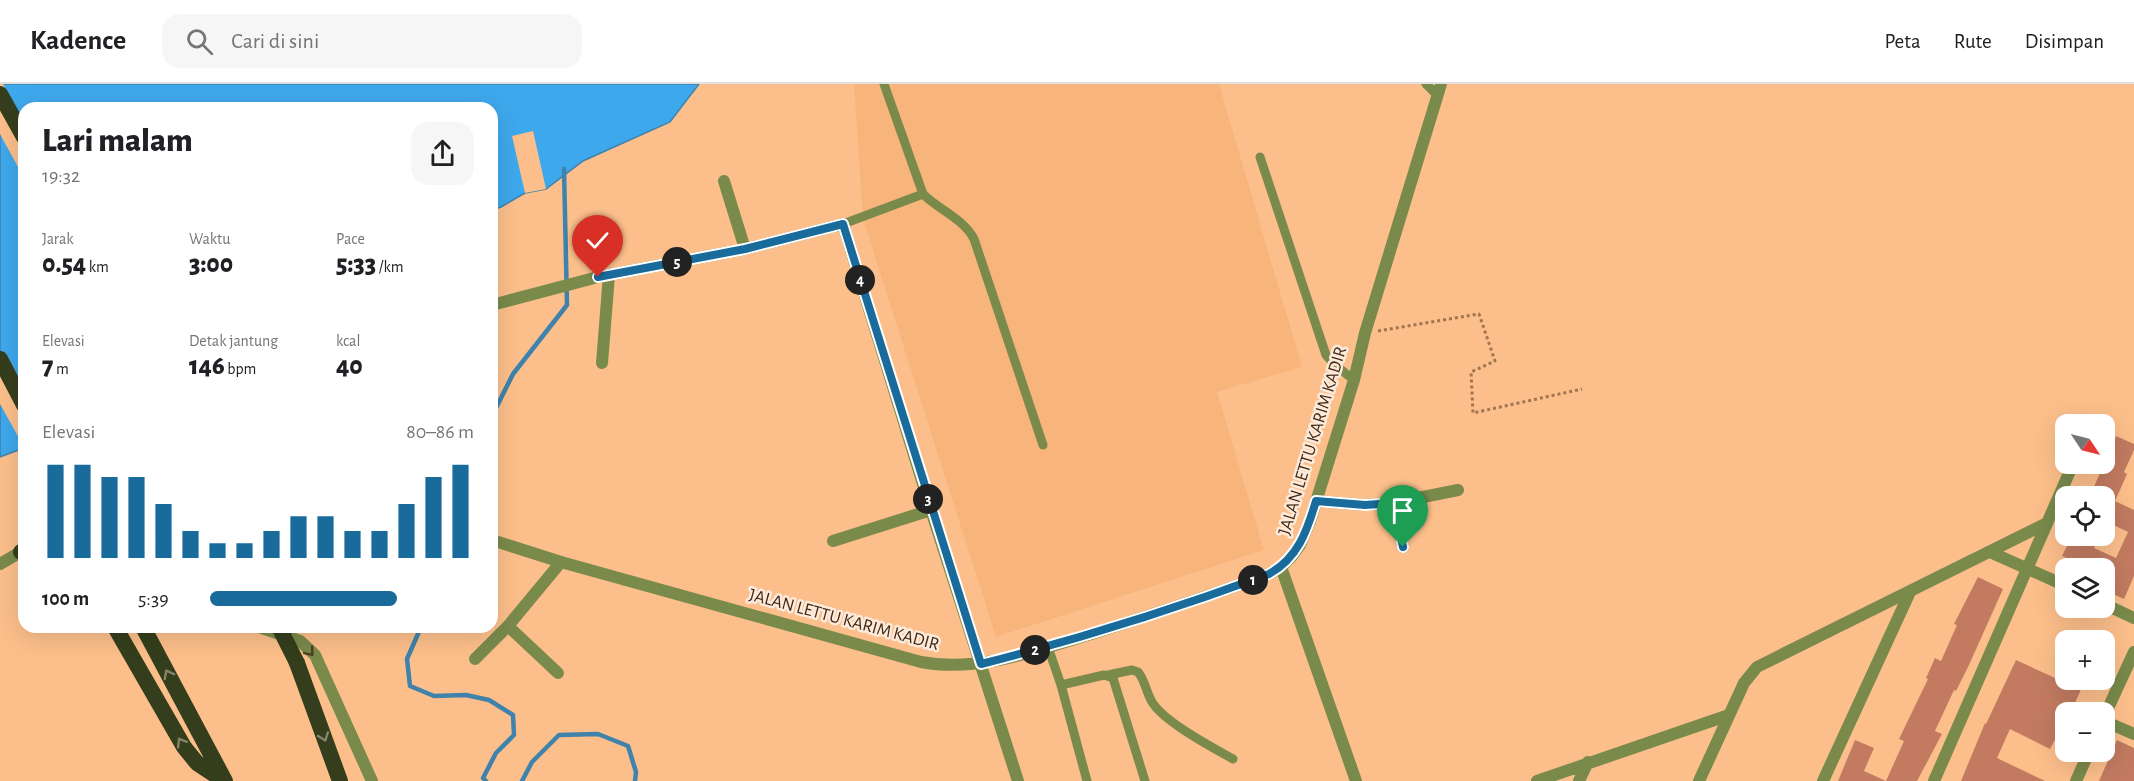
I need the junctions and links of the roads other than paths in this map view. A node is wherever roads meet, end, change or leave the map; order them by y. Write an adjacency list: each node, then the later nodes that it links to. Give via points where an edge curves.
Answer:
1 (884, 84): 8 (lane)
2 (1426, 84): 3 (lane)
3 (1440, 90): 15 (street, JALAN LETTU KARIM KADIR)
4 (0, 94): 5 (highway)
5 (18, 126)
6 (1260, 157): 15 (lane, via 1326,355)
7 (724, 181): 10 (street)
8 (923, 194): 9 (lane); 17 (lane, via 968,229 974,239)
9 (843, 224): 10 (street); 22 (street)
10 (745, 249): 11 (street)
11 (609, 275): 12 (street); 14 (street)
12 (498, 303)
13 (0, 359): 16 (highway)
14 (602, 363)
15 (1354, 380): 20 (street, JALAN LETTU KARIM KADIR)
16 (18, 394)
17 (1042, 445)
18 (2069, 474): 23 (street)
19 (1458, 490): 21 (street)
20 (1316, 501): 21 (street); 31 (street, JALAN LETTU KARIM KADIR, via 1300,545)
21 (1394, 503): 26 (street)
22 (932, 510): 24 (street); 45 (street)
23 (2047, 523): 27 (street); 32 (street)
24 (833, 541)
25 (498, 542): 29 (street, JALAN LETTU KARIM KADIR)
26 (1403, 547)
27 (1990, 552): 32 (street); 34 (street)
28 (18, 555): 30 (street)
29 (561, 562): 37 (street); 45 (street, JALAN LETTU KARIM KADIR, via 921,662)
30 (0, 564)
31 (1281, 567): 42 (street, JALAN LETTU KARIM KADIR, via 1183,606); 57 (street)
32 (2028, 568): 33 (street); 67 (street)
33 (2055, 581)
34 (1910, 592): 50 (street, via 1757,668 1744,682); 66 (street)
35 (2115, 609): 36 (street)
36 (2134, 618)
37 (508, 626): 44 (street); 46 (street)
38 (118, 633): 58 (highway, one-way to 38, via 197,763 184,747)
39 (146, 633): 58 (highway, one-way to 39)
40 (277, 633): 60 (street, one-way to 60, via 300,641 315,655)
41 (282, 633): 59 (highway, one-way to 59, bridge, via 297,663)
42 (1048, 647): 45 (street, JALAN LETTU KARIM KADIR); 48 (lane)
43 (2134, 652): 49 (street)
44 (475, 659)
45 (981, 664): 56 (street)
46 (558, 674)
47 (1108, 675): 48 (lane); 53 (lane, via 1138,672 1157,708); 62 (lane, via 1114,680)
48 (1061, 685): 61 (lane)
49 (2112, 702)
50 (1728, 715): 54 (street); 65 (street)
51 (2115, 724): 52 (street)
52 (2134, 734)
53 (1233, 759)
54 (1587, 762): 63 (street); 64 (street)
55 (2085, 762): 68 (street)
56 (1014, 779)
57 (1354, 780)
58 (224, 781)
59 (340, 781)
60 (372, 781)
61 (1088, 781)
62 (1144, 781)
63 (1537, 781)
64 (1579, 781)
65 (1699, 781)
66 (1823, 781)
67 (1934, 781)
68 (2076, 781)

